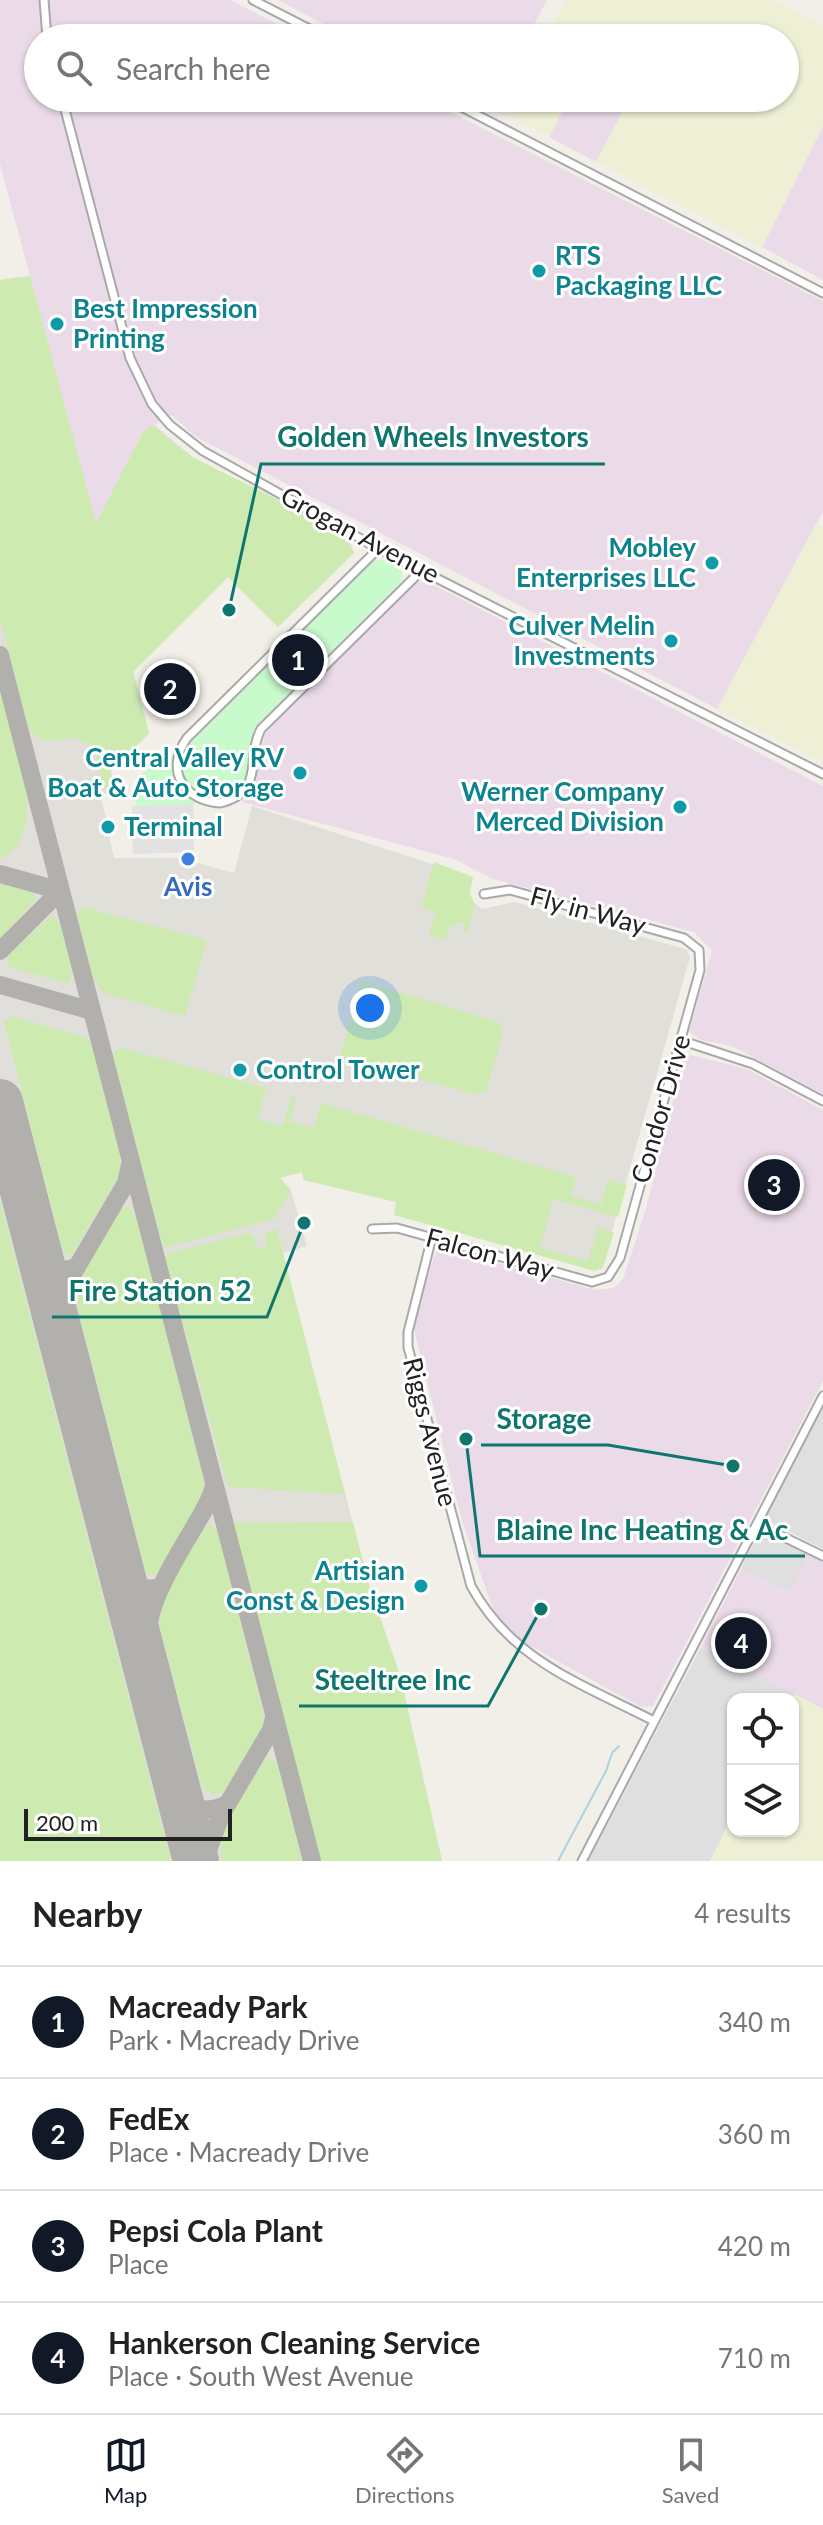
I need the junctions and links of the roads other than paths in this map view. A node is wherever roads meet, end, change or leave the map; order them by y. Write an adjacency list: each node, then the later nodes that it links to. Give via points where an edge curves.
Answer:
1 (44, 0): 3 (street)
2 (253, 0): 4 (street)
3 (46, 24)
4 (300, 24)
5 (66, 112): 8 (street, Grogan Avenue, via 130,358 152,404 203,451)
6 (471, 112): 7 (street)
7 (823, 293)
8 (379, 548): 9 (street, Grogan Avenue); 9 (street, via 187,738 178,754 177,773 193,797 220,803 245,790 261,729)
9 (423, 569): 10 (street, Grogan Avenue)
10 (823, 774)
11 (484, 894): 12 (street, Fly in Way, via 510,890)
12 (691, 941): 13 (street, Condor Drive, via 702,959)
13 (680, 1040): 14 (street, via 753,1064); 17 (street, Condor Drive, via 620,1258)
14 (823, 1101)
15 (372, 1229): 16 (street, Falcon Way, via 397,1228)
16 (432, 1237): 17 (street, Falcon Way, via 592,1282); 22 (street, Riggs Avenue, via 408,1347 471,1586 487,1614 524,1652)
17 (608, 1277)
18 (823, 1396): 19 (street)
19 (757, 1524): 21 (street); 22 (street)
20 (823, 1543): 21 (street)
21 (820, 1555)
22 (654, 1721): 23 (street)
23 (582, 1861)

